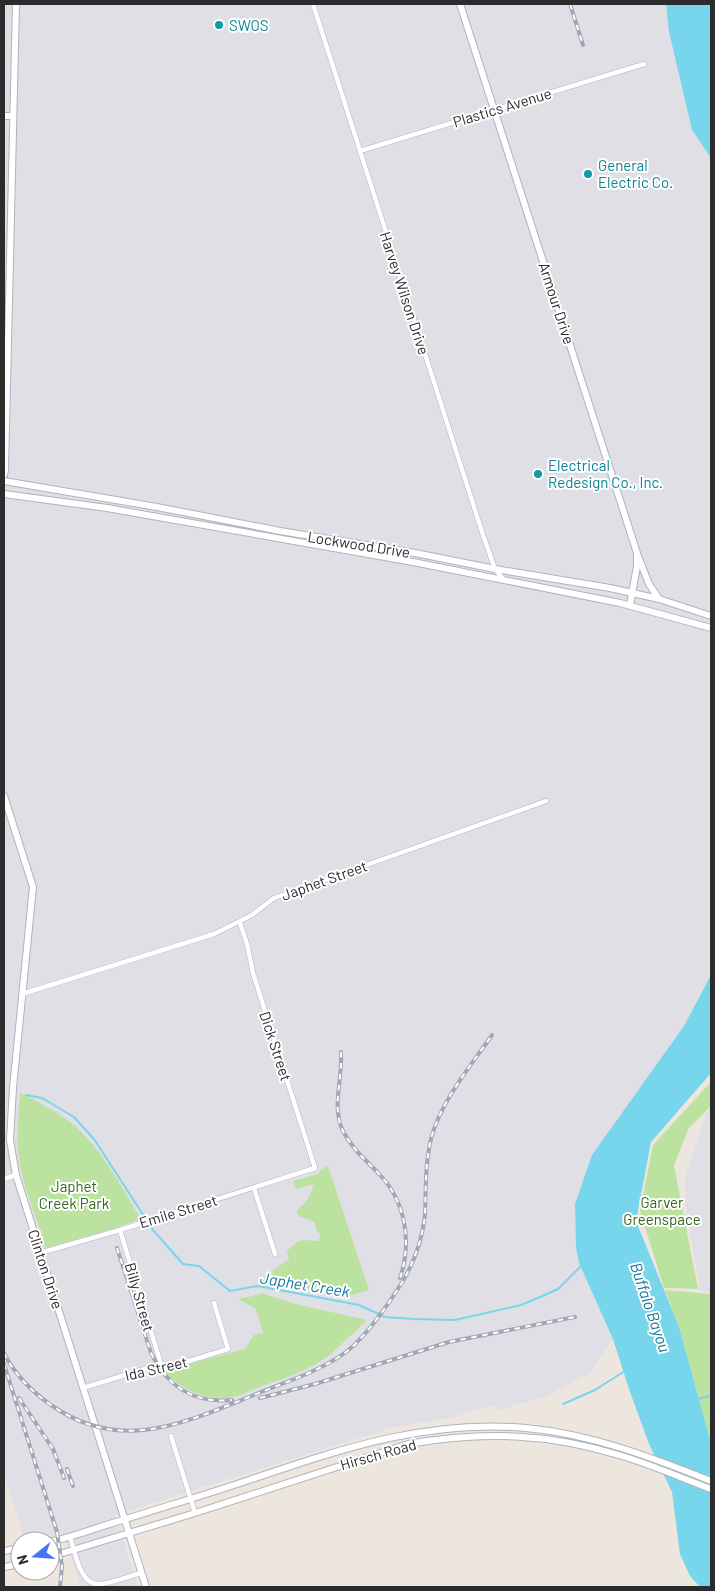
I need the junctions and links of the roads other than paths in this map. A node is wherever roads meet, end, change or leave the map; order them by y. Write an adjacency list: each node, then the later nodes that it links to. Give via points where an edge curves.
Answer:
1 (16, 4): 7 (main road)
2 (313, 4): 8 (street, Harvey Wilson Drive)
3 (460, 4): 5 (main road, Armour Drive)
4 (644, 64): 5 (street, Plastics Avenue)
5 (494, 110): 8 (street, Plastics Avenue); 22 (main road, Armour Drive)
6 (4, 116): 7 (main road)
7 (13, 116): 9 (main road)
8 (360, 151): 24 (street, Harvey Wilson Drive)
9 (7, 261): 10 (main road)
10 (4, 474)
11 (4, 481): 13 (main road, Lockwood Drive)
12 (4, 494): 15 (main road, Lockwood Drive)
13 (86, 494): 14 (main road, Lockwood Drive); 15 (main road)
14 (130, 502): 16 (main road, Lockwood Drive); 17 (main road)
15 (85, 505): 17 (main road, Lockwood Drive)
16 (157, 507): 18 (main road); 19 (main road, Lockwood Drive)
17 (129, 512): 18 (main road, Lockwood Drive)
18 (156, 516): 20 (main road, Lockwood Drive)
19 (348, 542): 20 (main road); 21 (main road, Lockwood Drive)
20 (347, 550): 23 (main road, Lockwood Drive)
21 (415, 553): 23 (main road); 24 (main road, Lockwood Drive)
22 (637, 553): 26 (main road, Armour Drive); 27 (main road, via 649,584)
23 (413, 562): 25 (main road, Lockwood Drive)
24 (495, 570): 25 (street, Harvey Wilson Drive); 26 (main road, Lockwood Drive)
25 (504, 580): 28 (main road, Lockwood Drive)
26 (633, 593): 27 (main road, Lockwood Drive); 28 (main road, Armour Drive)
27 (659, 599): 29 (main road, Lockwood Drive)
28 (630, 605): 30 (main road, Lockwood Drive)
29 (709, 615)
30 (711, 628)
31 (4, 796): 34 (main road, Clinton Drive, via 33,887)
32 (546, 801): 33 (street, Japhet Street, via 274,898)
33 (240, 923): 34 (street, Japhet Street); 35 (street, Dick Street)
34 (22, 994): 36 (main road, Clinton Drive, via 10,1140)
35 (315, 1168): 38 (street, Emile Street)
36 (16, 1175): 37 (street); 40 (main road, Clinton Drive)
37 (4, 1179)
38 (254, 1188): 39 (street, Emile Street); 41 (street)
39 (122, 1229): 40 (street, Emile Street); 43 (street, Billy Street)
40 (40, 1253): 44 (main road, Clinton Drive)
41 (275, 1254)
42 (214, 1303): 43 (street, Ida Street, via 228,1349 173,1366)
43 (161, 1364): 44 (street, Ida Street)
44 (83, 1388): 50 (main road, Clinton Drive)
45 (171, 1436): 48 (street)
46 (711, 1481): 48 (main road, Hirsch Road, via 632,1450 590,1438 534,1429 467,1428 405,1434 331,1452)
47 (711, 1489): 49 (main road, Hirsch Road, via 587,1446 533,1437 485,1435 408,1444)
48 (191, 1500): 49 (street); 50 (main road, Hirsch Road)
49 (195, 1512): 51 (main road, Hirsch Road)
50 (124, 1519): 51 (main road, Clinton Drive); 52 (main road, Hirsch Road)
51 (128, 1533): 54 (main road, Hirsch Road); 56 (main road, Clinton Drive)
52 (70, 1537): 53 (main road, Hirsch Road); 54 (street)
53 (60, 1540)
54 (75, 1550): 55 (main road, Hirsch Road); 56 (street, via 81,1570 94,1584)
55 (60, 1554)
56 (141, 1573): 57 (main road, Clinton Drive)
57 (146, 1587)

